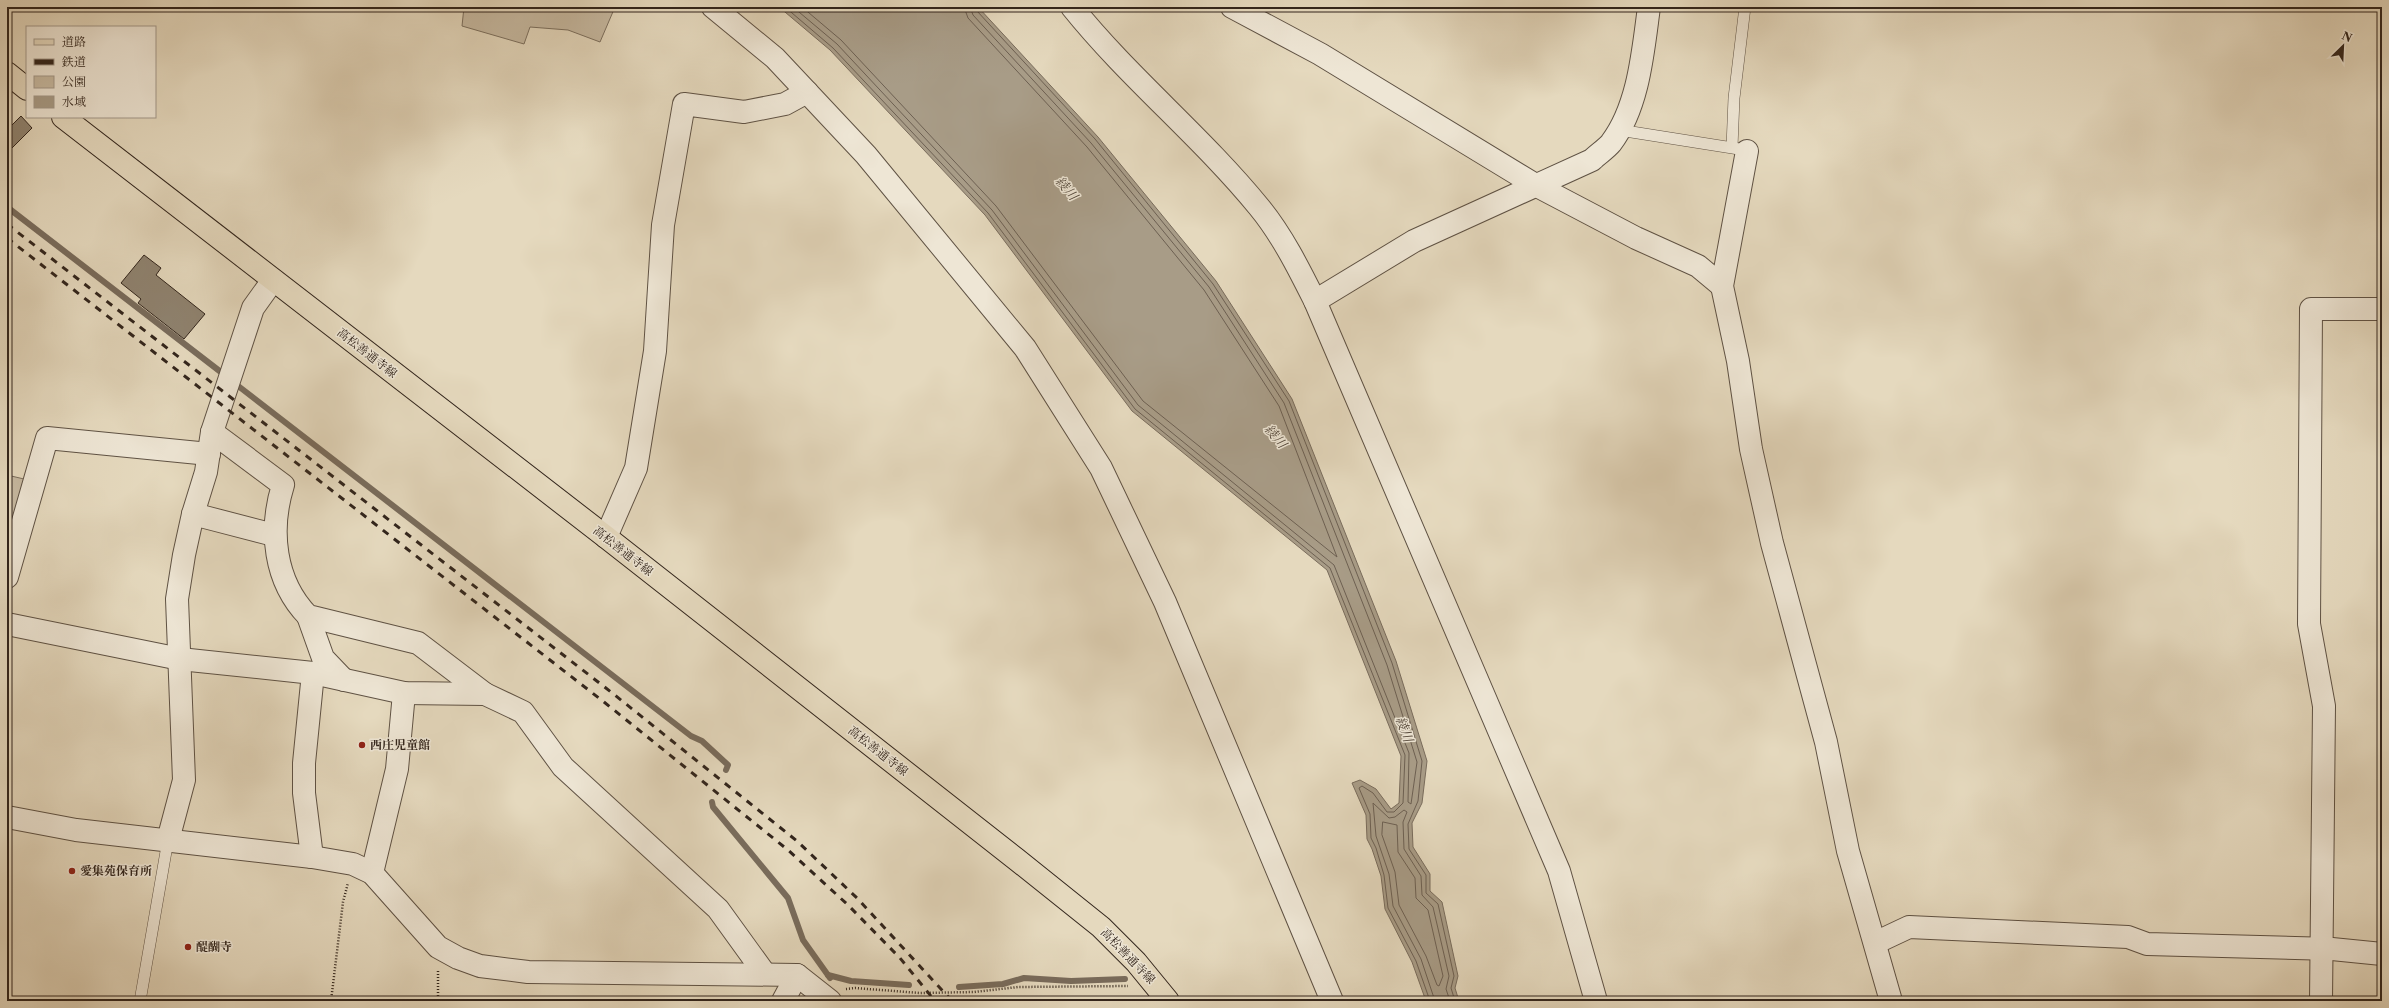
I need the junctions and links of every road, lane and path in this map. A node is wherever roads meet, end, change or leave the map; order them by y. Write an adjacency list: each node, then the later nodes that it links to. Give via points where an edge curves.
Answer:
1 (713, 7): 8 (street, via 775,58)
2 (1072, 7): 15 (street, via 1137,79 1211,152 1260,208 1296,263)
3 (1232, 7): 12 (street, via 1320,54)
4 (1648, 7): 10 (street, via 1640,65 1630,105)
5 (1745, 7): 11 (lane, via 1734,98)
6 (7, 73): 7 (main road)
7 (26, 88)
8 (806, 92): 21 (street, via 785,104 744,112 684,104 663,225 655,351 636,468); 47 (street, via 866,155 1025,348 1100,468 1164,602)
9 (64, 118): 13 (main road, 高松善通寺線)
10 (1619, 130): 11 (lane); 12 (street, via 1610,143 1592,160)
11 (1740, 149): 14 (street)
12 (1537, 186): 14 (street, via 1636,238 1698,266); 15 (street, via 1414,241)
13 (273, 280): 17 (street, via 253,308); 21 (main road, 高松善通寺線)
14 (1722, 286): 34 (street, via 1738,361 1751,449 1771,536 1826,742 1848,851)
15 (1315, 301): 48 (street, via 1559,871)
16 (2382, 309): 36 (street, via 2311,310 2309,624 2324,706)
17 (212, 432): 18 (street); 20 (street, via 283,485)
18 (209, 454): 19 (street); 22 (street, via 47,438)
19 (193, 514): 20 (street); 25 (street, via 177,599)
20 (274, 535): 23 (street, via 283,578 297,605)
21 (606, 537): 40 (main road, 高松善通寺線, via 1101,927)
22 (7, 577)
23 (308, 616): 27 (street, via 323,658); 29 (street, via 418,643)
24 (7, 624): 25 (street)
25 (180, 659): 26 (street); 31 (street, via 184,780)
26 (313, 673): 27 (street); 32 (street, via 304,763 304,793)
27 (344, 680): 28 (street)
28 (404, 693): 29 (street); 33 (street, via 397,769)
29 (485, 694): 38 (street, via 523,712 563,767 718,909)
30 (7, 817): 31 (street, via 76,830)
31 (168, 840): 32 (street); 42 (lane)
32 (312, 857): 33 (street)
33 (362, 868): 35 (street); 43 (path, via 343,902)
34 (1875, 943): 36 (street, via 1909,927 2128,937 2147,944); 49 (street)
35 (438, 947): 38 (street, via 480,966 528,972); 44 (path)
36 (2321, 949): 37 (street); 50 (street)
37 (2382, 954)
38 (764, 974): 39 (street)
39 (797, 975): 41 (street); 45 (street)
40 (1152, 980): 41 (path, via 1130,986 1018,987 974,992 920,993 856,988); 46 (main road, 高松善通寺線)
41 (826, 997)
42 (140, 1001)
43 (331, 1001)
44 (438, 1001)
45 (783, 1001)
46 (1168, 1001)
47 (1332, 1001)
48 (1596, 1001)
49 (1891, 1001)
50 (2321, 1001)

